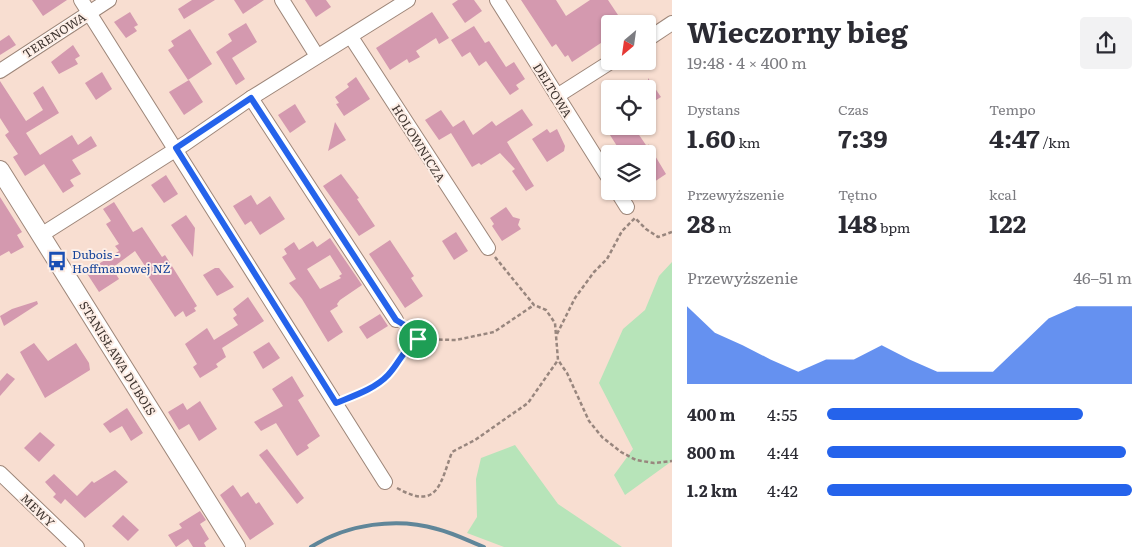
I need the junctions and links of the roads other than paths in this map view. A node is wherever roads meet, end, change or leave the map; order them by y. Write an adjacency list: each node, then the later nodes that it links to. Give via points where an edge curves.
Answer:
1 (81, 0): 6 (street)
2 (108, 0): 6 (street, TERENOWA)
3 (282, 0): 10 (street)
4 (408, 0): 9 (street)
5 (497, 0): 13 (street, DELTOWA)
6 (89, 13): 12 (street, TERENOWA); 15 (street)
7 (672, 23): 8 (street)
8 (656, 33)
9 (351, 36): 10 (street); 21 (street, HOLOWNICZA)
10 (318, 56): 14 (street)
11 (601, 68): 13 (street)
12 (0, 71)
13 (557, 96): 16 (street, DELTOWA)
14 (251, 98): 15 (street); 22 (street)
15 (176, 148): 20 (street); 24 (street)
16 (601, 166)
17 (0, 170): 20 (street, STANISŁAWA DUBOIS)
18 (623, 200): 19 (street)
19 (627, 207)
20 (41, 235): 26 (street, STANISŁAWA DUBOIS)
21 (488, 248)
22 (396, 320)
23 (0, 474): 25 (street, MEWY)
24 (385, 482)
25 (77, 547)
26 (236, 547)

